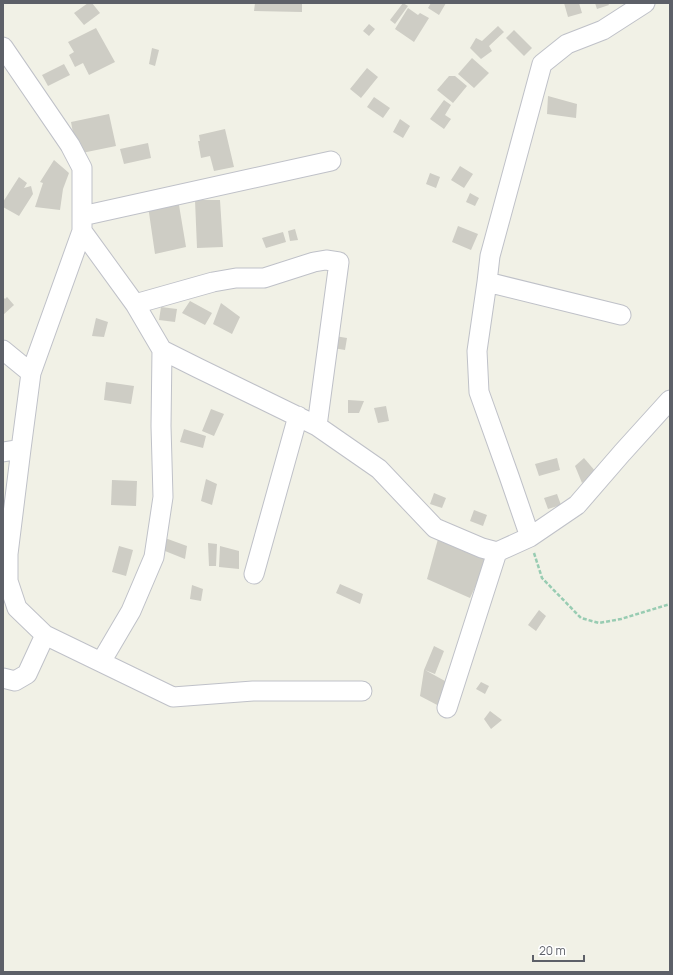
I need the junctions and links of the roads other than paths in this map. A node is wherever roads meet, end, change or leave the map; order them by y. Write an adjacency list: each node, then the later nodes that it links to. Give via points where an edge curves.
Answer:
1 (645, 3): 5 (street, via 603,30 567,44 542,64 490,256)
2 (3, 47): 4 (street, via 70,145 82,168)
3 (331, 162): 4 (street)
4 (82, 223): 6 (street); 10 (street)
5 (488, 282): 7 (street); 15 (street, via 477,351 479,392)
6 (135, 304): 9 (street); 13 (street, via 213,282 236,278 264,278 314,262 339,262)
7 (621, 315)
8 (3, 350): 10 (street)
9 (162, 350): 12 (street); 19 (street, via 163,497 154,557 131,611)
10 (32, 373): 14 (street)
11 (670, 400): 15 (street, via 578,505)
12 (298, 416): 13 (street); 17 (street)
13 (317, 426): 16 (street, via 379,469 436,528)
14 (12, 450): 18 (street, via 8,580 17,608)
15 (530, 537): 16 (street)
16 (497, 552): 22 (street)
17 (254, 574)
18 (45, 636): 19 (street); 20 (street, via 27,674 15,681)
19 (101, 662): 21 (street, via 174,697 252,691)
20 (3, 678)
21 (362, 691)
22 (447, 708)

